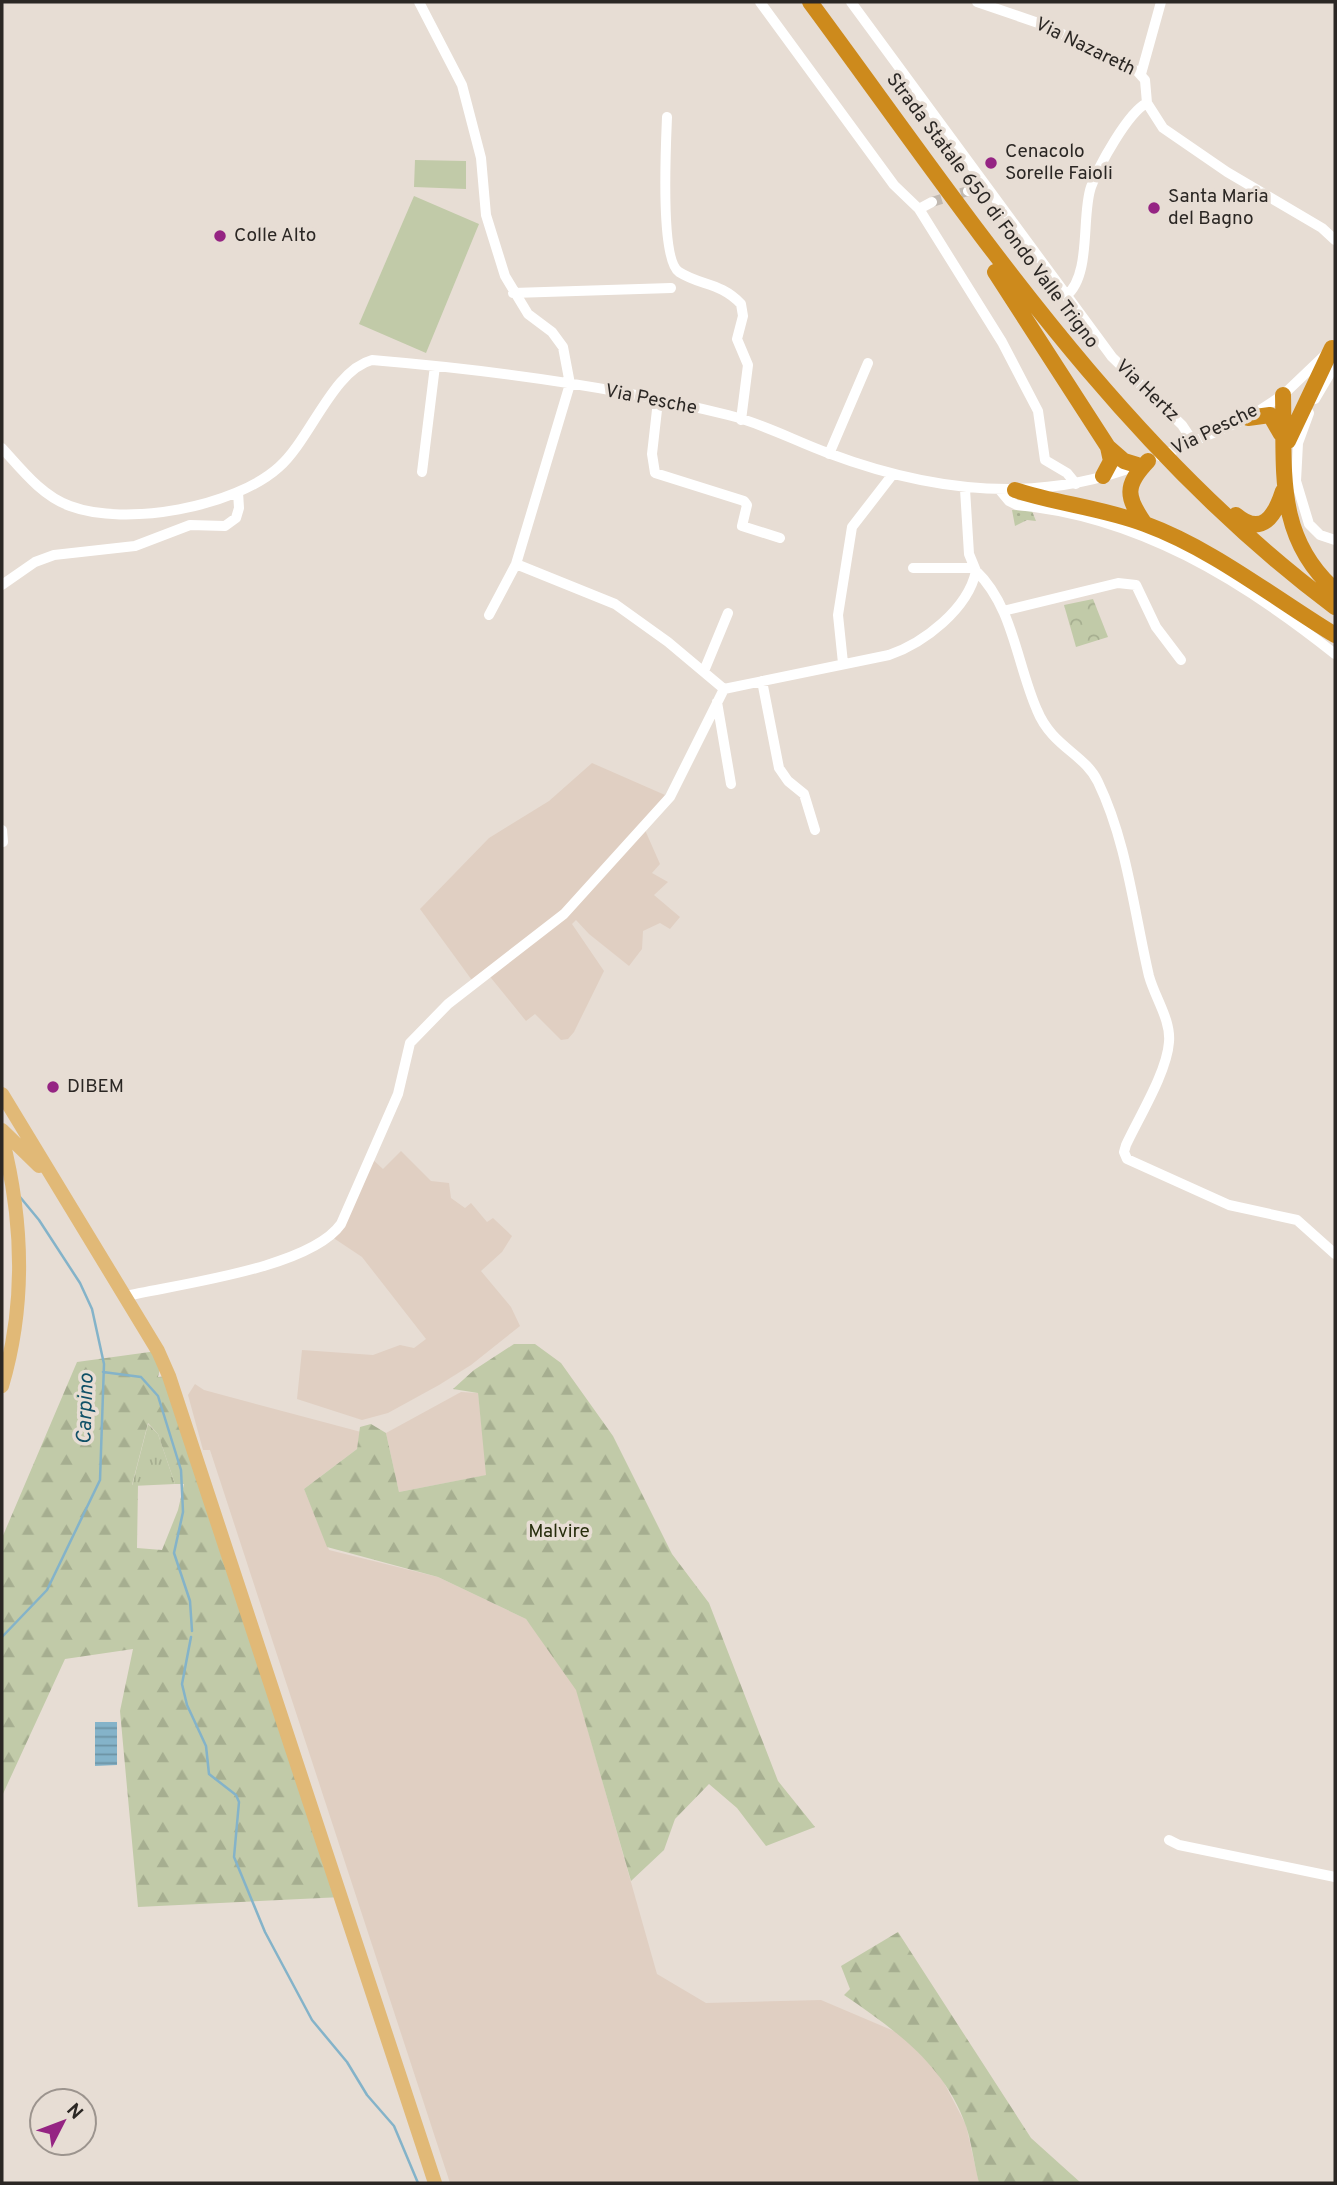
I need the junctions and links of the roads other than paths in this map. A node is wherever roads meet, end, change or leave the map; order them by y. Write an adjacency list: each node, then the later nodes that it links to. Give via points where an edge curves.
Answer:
1 (419, 2): 16 (street, via 462,85 481,158 486,215)
2 (760, 2): 13 (street, via 894,186)
3 (810, 2): 11 (highway, Strada Statale 650 di Fondo Valle Trigno)
4 (851, 2): 10 (street, Via Hertz)
5 (977, 2): 7 (street, Via Nazareth, via 1044,25)
6 (1161, 2): 7 (street)
7 (1142, 74): 8 (street, Via Nazareth)
8 (1147, 103): 14 (street, Via Nazareth, via 1163,128); 17 (street, via 1125,125 1091,187 1086,242)
9 (667, 117): 26 (street, via 668,230 673,265 679,272 717,285 741,304 737,339 748,365)
10 (981, 182): 11 (street); 17 (street, Via Hertz)
11 (963, 196): 29 (highway, via 978,247); 37 (highway, Strada Statale 650 di Fondo Valle Trigno, via 1038,312)
12 (932, 202): 13 (street)
13 (919, 209): 38 (street, via 1002,342 1038,411 1045,460)
14 (1335, 240)
15 (671, 288): 16 (street)
16 (513, 293): 22 (street, via 563,347)
17 (1066, 296): 28 (street, Via Hertz, via 1112,357 1182,425)
18 (1333, 346): 23 (street, Via Pesche); 27 (highway)
19 (868, 363): 32 (street)
20 (1335, 365): 45 (street, via 1306,418 1295,459 1296,481 1309,524)
21 (435, 366): 22 (street, Via Pesche); 34 (street); 42 (street, Via Pesche, via 372,360 359,364 279,468)
22 (569, 384): 24 (street, Via Pesche); 46 (street)
23 (1283, 395): 25 (street, Via Pesche); 27 (highway, via 1295,410); 31 (highway)
24 (658, 401): 26 (street, Via Pesche); 44 (street, via 652,454 656,473 744,501 742,526)
25 (1248, 418): 28 (street, Via Pesche); 31 (highway, via 1264,415 1274,419)
26 (741, 420): 32 (street, Via Pesche)
27 (1293, 427): 31 (highway)
28 (1194, 443): 33 (street, Via Pesche)
29 (1108, 447): 33 (highway, via 1124,461); 36 (highway, via 1111,461)
30 (2, 448): 42 (street, Via Pesche, via 37,486 70,506 114,516 187,508)
31 (1284, 450): 41 (highway)
32 (829, 454): 35 (street, Via Pesche)
33 (1142, 463): 36 (street, Via Pesche); 43 (highway, via 1130,488 1134,508)
34 (422, 472)
35 (892, 474): 39 (street, Via Pesche); 58 (street, via 852,527 838,615)
36 (1104, 476): 38 (street, Via Pesche)
37 (1187, 479): 41 (highway, via 1245,523 1256,525 1276,511); 51 (highway, Strada Statale 650 di Fondo Valle Trigno)
38 (1076, 484): 40 (street, Via Pesche)
39 (965, 489): 40 (street, Via Pesche); 48 (street, via 965,523)
40 (1007, 489): 43 (highway); 56 (street, via 1009,501 1017,505 1133,530 1170,546)
41 (1283, 489): 50 (highway, via 1301,550)
42 (238, 492): 49 (street, via 236,518 225,526 190,526 135,545 54,555)
43 (1145, 524): 55 (highway, via 1181,540)
44 (780, 538)
45 (1335, 540)
46 (516, 564): 54 (street); 59 (street, via 615,604)
47 (913, 568): 48 (street)
48 (974, 569): 52 (street, via 994,591); 58 (street, via 962,602 913,647)
49 (2, 585)
50 (1335, 590)
51 (1335, 607)
52 (1003, 611): 57 (street, via 1129,583 1142,592 1156,628); 72 (street, via 1037,712 1051,736 1098,780 1120,845 1150,979 1168,1028 1166,1055 1126,1145 1127,1159 1230,1205 1297,1220)
53 (727, 613): 59 (street)
54 (489, 615)
55 (1335, 635)
56 (1335, 654)
57 (1181, 660)
58 (843, 663): 60 (street)
59 (704, 671): 61 (street)
60 (762, 681): 61 (street); 64 (street, via 779,768 804,794)
61 (724, 690): 62 (street)
62 (717, 702): 63 (street); 73 (street, via 670,797 586,891 418,1032 405,1053 397,1097 332,1237 283,1260)
63 (731, 784)
64 (815, 830)
65 (2, 1094): 66 (main road)
66 (21, 1122): 67 (main road, via 13,1120); 71 (main road)
67 (2, 1128): 69 (main road)
68 (2, 1137): 70 (main road)
69 (31, 1156): 70 (main road, via 14,1157); 71 (main road)
70 (9, 1167): 74 (main road, via 19,1245 17,1321)
71 (56, 1185): 73 (main road)
72 (1335, 1254)
73 (125, 1296): 77 (main road, via 175,1390)
74 (2, 1386)
75 (1169, 1840): 76 (street)
76 (1335, 1877)
77 (435, 2183)

